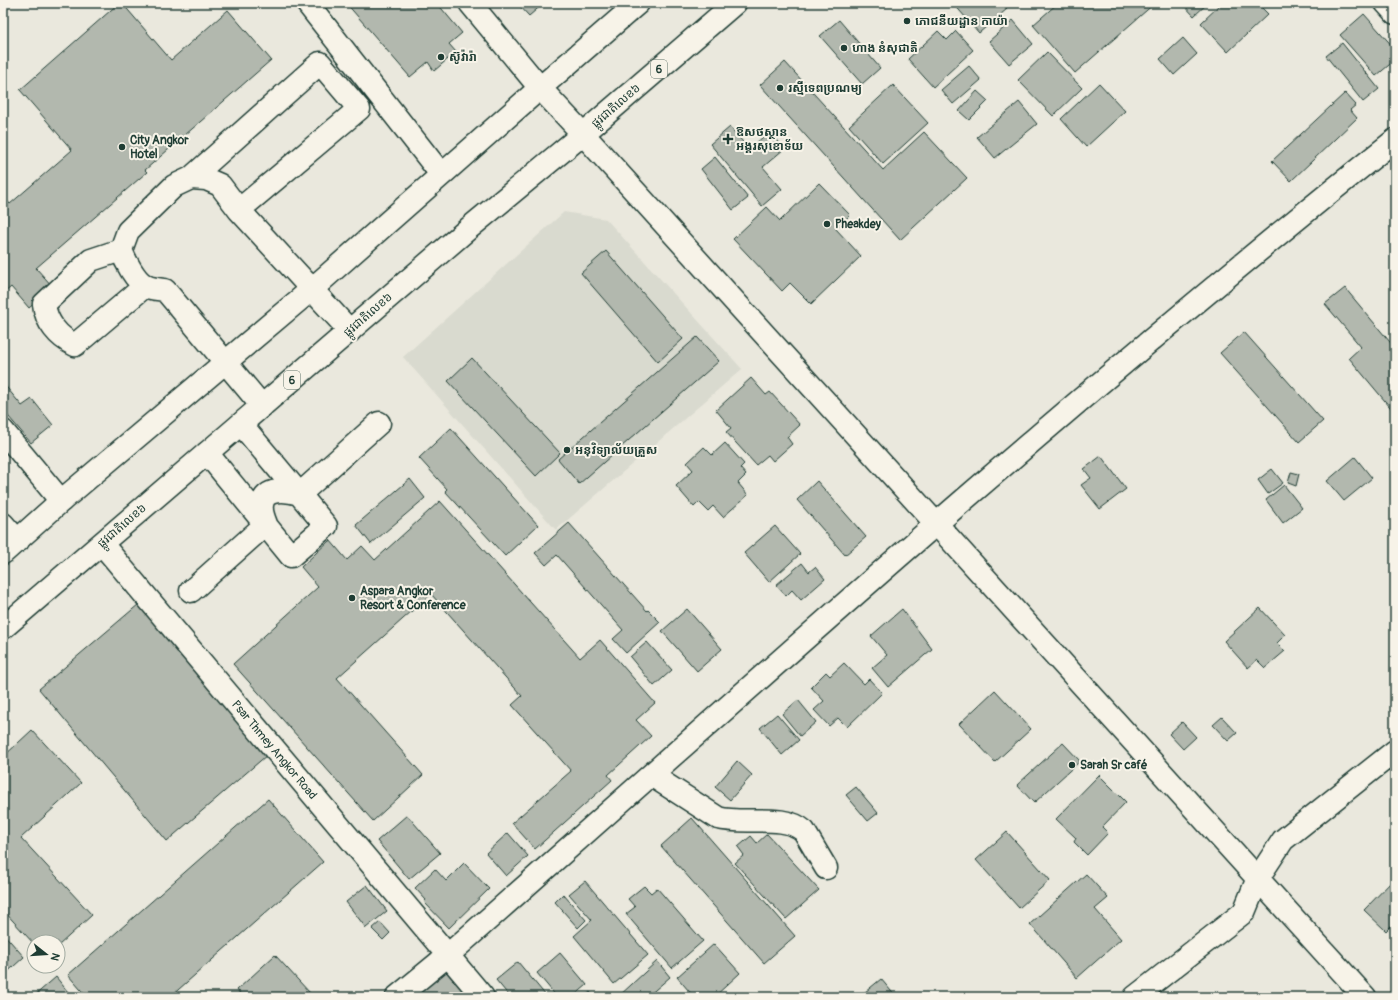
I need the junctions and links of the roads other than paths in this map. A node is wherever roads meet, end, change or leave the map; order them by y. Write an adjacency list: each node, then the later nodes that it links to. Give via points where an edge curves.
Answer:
1 (307, 3): 10 (main road)
2 (470, 3): 7 (main road)
3 (638, 3): 7 (main road)
4 (735, 3): 8 (main road, ផ្លូវជាតិលេខ៦ / 6)
5 (1386, 3): 6 (main road)
6 (1395, 13)
7 (540, 88): 8 (main road); 10 (main road)
8 (583, 134): 16 (main road, ផ្លូវជាតិលេខ៦ / 6); 27 (main road)
9 (1395, 140): 27 (main road, via 1203,297)
10 (441, 174): 15 (main road)
11 (191, 178): 12 (main road, via 206,179 220,185); 12 (main road, via 320,63 358,109); 13 (main road, via 174,186 128,231)
12 (239, 210): 15 (main road)
13 (121, 250): 14 (main road, via 133,273); 14 (main road, via 91,260 44,304 45,314 62,338 75,345)
14 (145, 286): 17 (main road, via 165,290)
15 (312, 288): 16 (main road); 17 (main road)
16 (350, 331): 18 (main road, ផ្លូវជាតិលេខ៦ / 6)
17 (224, 363): 18 (main road); 24 (main road)
18 (262, 406): 20 (main road, ផ្លូវជាតិលេខ៦ / 6)
19 (379, 423): 23 (main road)
20 (241, 424): 22 (main road, ផ្លូវជាតិលេខ៦ / 6); 23 (main road)
21 (3, 431): 24 (main road)
22 (208, 453): 26 (main road); 28 (main road, ផ្លូវជាតិលេខ៦ / 6)
23 (300, 494): 26 (main road, via 271,492 262,505); 26 (main road, via 326,526 291,556)
24 (61, 501): 29 (main road)
25 (3, 524): 29 (main road)
26 (266, 524): 30 (main road)
27 (935, 524): 33 (main road); 35 (main road)
28 (102, 544): 31 (main road, ផ្លូវជាតិលេខ៦ / 6); 36 (main road, Psar Thmey Angkor Road)
29 (10, 547)
30 (191, 591)
31 (3, 628)
32 (1395, 751): 35 (main road, via 1283,840)
33 (651, 775): 34 (main road, via 718,818 730,821 786,822 799,826); 36 (main road)
34 (826, 868)
35 (1258, 878): 37 (main road); 40 (main road, via 1244,912)
36 (447, 956): 38 (main road); 39 (main road, Psar Thmey Angkor Road)
37 (1354, 993)
38 (397, 997)
39 (483, 997)
40 (1135, 997)

